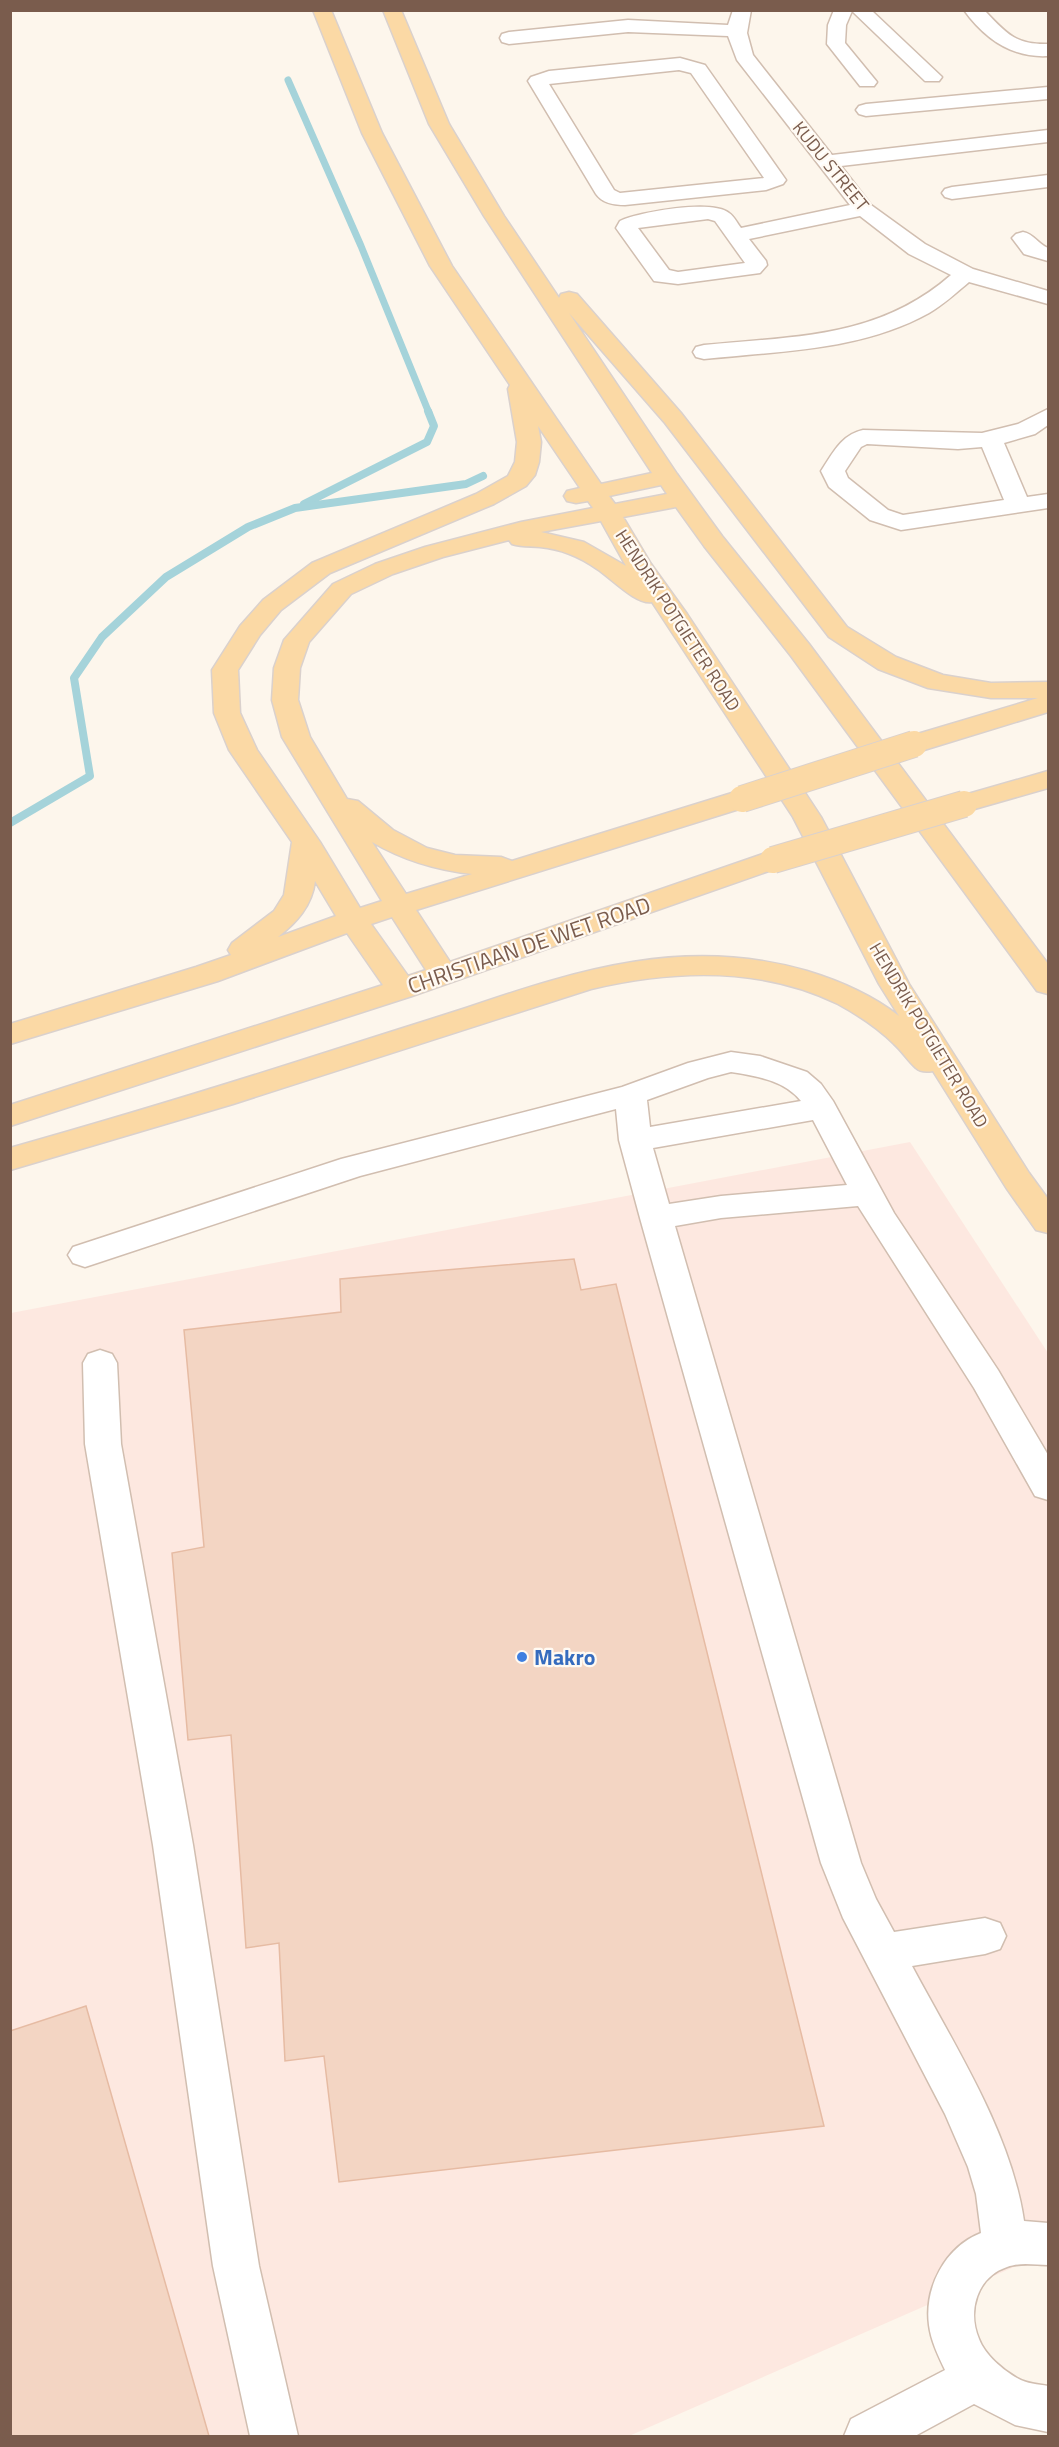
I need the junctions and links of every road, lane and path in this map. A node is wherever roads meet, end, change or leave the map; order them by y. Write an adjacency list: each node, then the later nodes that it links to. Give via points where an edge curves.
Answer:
1 (322, 10): 28 (main road, HENDRIK POTGIETER ROAD, via 372,133 441,266)
2 (392, 10): 20 (main road, via 439,124)
3 (742, 10): 7 (street)
4 (843, 10): 11 (street, via 836,44)
5 (860, 10): 10 (street)
6 (973, 10): 8 (street, via 1016,49)
7 (736, 31): 9 (street, via 653,27 582,39 505,31); 13 (street, KUDU STREET)
8 (1048, 50)
9 (522, 57)
10 (932, 77)
11 (867, 82)
12 (1048, 93): 14 (street)
13 (754, 107): 13 (street, via 688,64 538,81 606,194 617,199 773,183 776,176); 16 (street, KUDU STREET)
14 (866, 110)
15 (1048, 136): 16 (street)
16 (827, 162): 19 (street, KUDU STREET)
17 (1048, 181): 18 (street)
18 (952, 193)
19 (864, 209): 23 (street); 25 (street, KUDU STREET, via 917,249)
20 (494, 216): 31 (main road); 39 (main road, via 673,418 838,632 864,652 903,672 935,682 992,692)
21 (736, 235): 23 (street); 23 (street); 23 (street, via 722,217 711,212 638,220 627,225 658,273 669,278 745,270 756,265)
22 (1023, 238): 24 (street, via 1032,249)
23 (766, 247)
24 (1048, 255)
25 (965, 274): 26 (street, KUDU STREET); 27 (street, via 919,309 892,322 818,340)
26 (1048, 298)
27 (704, 352)
28 (516, 377): 34 (main road, HENDRIK POTGIETER ROAD); 37 (main road, via 528,442 522,475 507,488)
29 (1048, 416): 30 (street, via 1031,429)
30 (991, 440): 35 (street); 35 (street, via 964,443 863,437 853,442 835,465 834,476 879,515 901,522)
31 (667, 477): 32 (main road); 34 (main road)
32 (683, 498): 34 (main road); 49 (main road)
33 (1048, 501): 35 (street)
34 (601, 502): 36 (main road); 37 (main road, via 513,514); 38 (main road, HENDRIK POTGIETER ROAD, via 639,566)
35 (1019, 506)
36 (483, 540): 38 (main road, via 526,539 568,544 594,554); 42 (main road, via 384,569 342,589 297,640 287,668 285,700 296,737)
37 (367, 547): 43 (main road, via 321,568 272,605 225,670 227,713 243,750)
38 (674, 614): 57 (main road, HENDRIK POTGIETER ROAD, via 807,817 894,984)
39 (1048, 690)
40 (1048, 704): 44 (main road, bridge)
41 (1048, 779): 48 (main road, CHRISTIAAN DE WET ROAD, bridge, via 773,860)
42 (327, 787): 44 (main road, via 381,836 404,851 470,866); 45 (main road)
43 (306, 842): 46 (main road); 47 (main road, via 299,896 285,917)
44 (525, 867): 45 (main road)
45 (401, 906): 46 (main road); 48 (main road)
46 (353, 920): 47 (main road); 50 (main road)
47 (207, 974): 51 (main road)
48 (443, 974): 50 (main road, CHRISTIAAN DE WET ROAD)
49 (1048, 984)
50 (401, 989): 54 (main road, CHRISTIAAN DE WET ROAD)
51 (10, 1034)
52 (631, 1095): 53 (street, via 731,1062 760,1066 796,1079); 55 (street); 61 (street, via 352,1167)
53 (822, 1108): 55 (street); 58 (street)
54 (10, 1116)
55 (635, 1140): 59 (street)
56 (10, 1159): 57 (main road, via 176,1111 527,998 635,970 683,965 766,970 805,980 845,996 882,1018 918,1049)
57 (1018, 1181): 60 (main road, HENDRIK POTGIETER ROAD)
58 (869, 1194): 59 (street, via 742,1205); 63 (street, via 986,1379)
59 (656, 1218): 65 (street, via 841,1863 858,1905)
60 (1048, 1222)
61 (86, 1255)
62 (100, 1364): 70 (street, via 103,1444 173,1845 236,2266)
63 (1048, 1486)
64 (986, 1936): 65 (street)
65 (885, 1952): 66 (street, via 990,2167)
66 (1005, 2243): 67 (street, via 1032,2240); 68 (street, via 981,2255 963,2273 953,2298 951,2325 960,2352)
67 (1048, 2244)
68 (978, 2377): 69 (street, via 1002,2396 1031,2408); 71 (street)
69 (1048, 2409)
70 (274, 2436)
71 (868, 2436)

